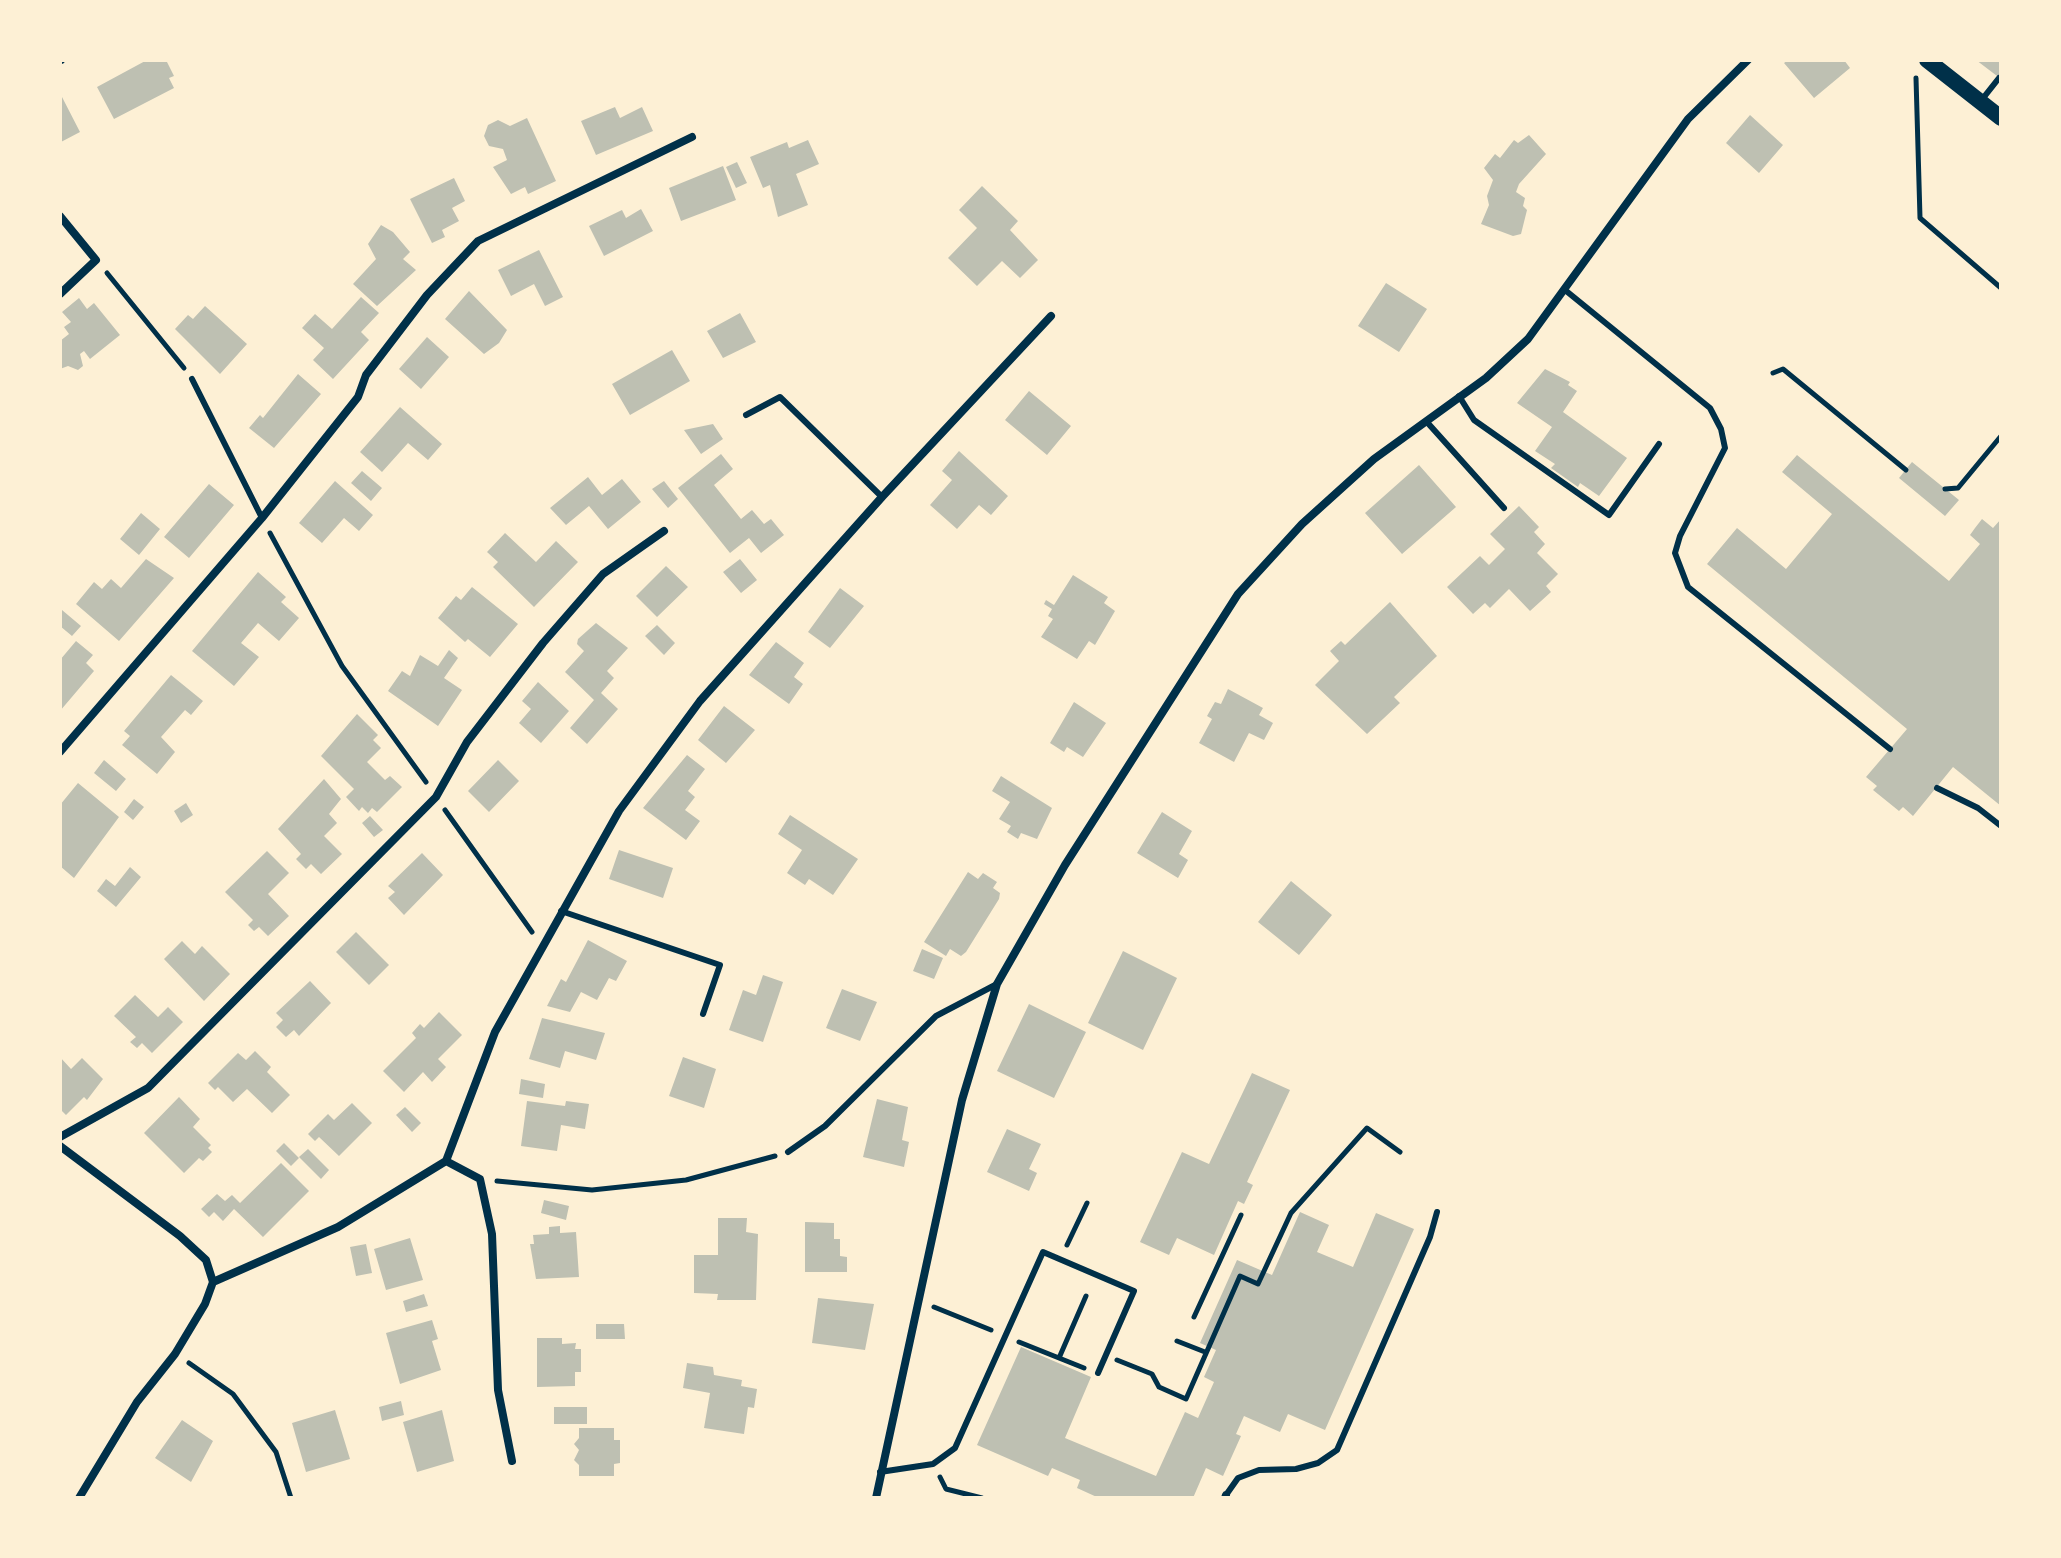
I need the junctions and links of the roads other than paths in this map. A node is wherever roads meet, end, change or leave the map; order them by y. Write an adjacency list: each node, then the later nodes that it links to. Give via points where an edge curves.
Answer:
1 (1748, 60): 8 (street, via 1688,119)
2 (1927, 60): 4 (main road)
3 (1999, 78): 4 (lane)
4 (1980, 102): 5 (main road)
5 (2001, 118)
6 (692, 137): 18 (street, via 478,241 427,295 366,375 358,397)
7 (60, 216): 9 (street, via 96,260)
8 (1565, 290): 12 (street, via 1528,339); 20 (lane, via 1710,408 1721,429 1725,448 1675,553 1688,587)
9 (60, 294)
10 (1051, 316): 16 (street)
11 (192, 379): 18 (lane)
12 (1459, 396): 14 (street); 15 (lane, via 1474,420 1609,515)
13 (746, 415): 16 (lane, via 780,397)
14 (1426, 421): 17 (lane); 25 (street, via 1302,524 1238,594 1065,865)
15 (1659, 444)
16 (882, 497): 24 (street, via 700,701 619,811)
17 (1504, 508)
18 (262, 518): 21 (street)
19 (664, 531): 27 (street, via 603,574 467,742 436,797 148,1088)
20 (1890, 749)
21 (60, 752)
22 (1937, 788): 23 (lane)
23 (2001, 826)
24 (561, 911): 26 (lane, via 720,965); 30 (street, via 495,1032)
25 (997, 984): 29 (lane, via 936,1016 825,1126); 35 (street, via 962,1100)
26 (703, 1014)
27 (60, 1137)
28 (60, 1146): 32 (street, via 206,1260)
29 (788, 1152)
30 (446, 1161): 32 (street, via 338,1227); 34 (street, via 480,1179 492,1234 498,1390)
31 (1437, 1212): 36 (lane, via 1337,1450 1318,1463 1238,1478)
32 (213, 1282): 37 (street, via 175,1354 137,1402)
33 (1098, 1373): 35 (lane, via 1134,1291 1043,1252 955,1448 933,1464)
34 (512, 1461)
35 (880, 1472): 38 (street)
36 (1226, 1497)
37 (79, 1498)
38 (876, 1498)

